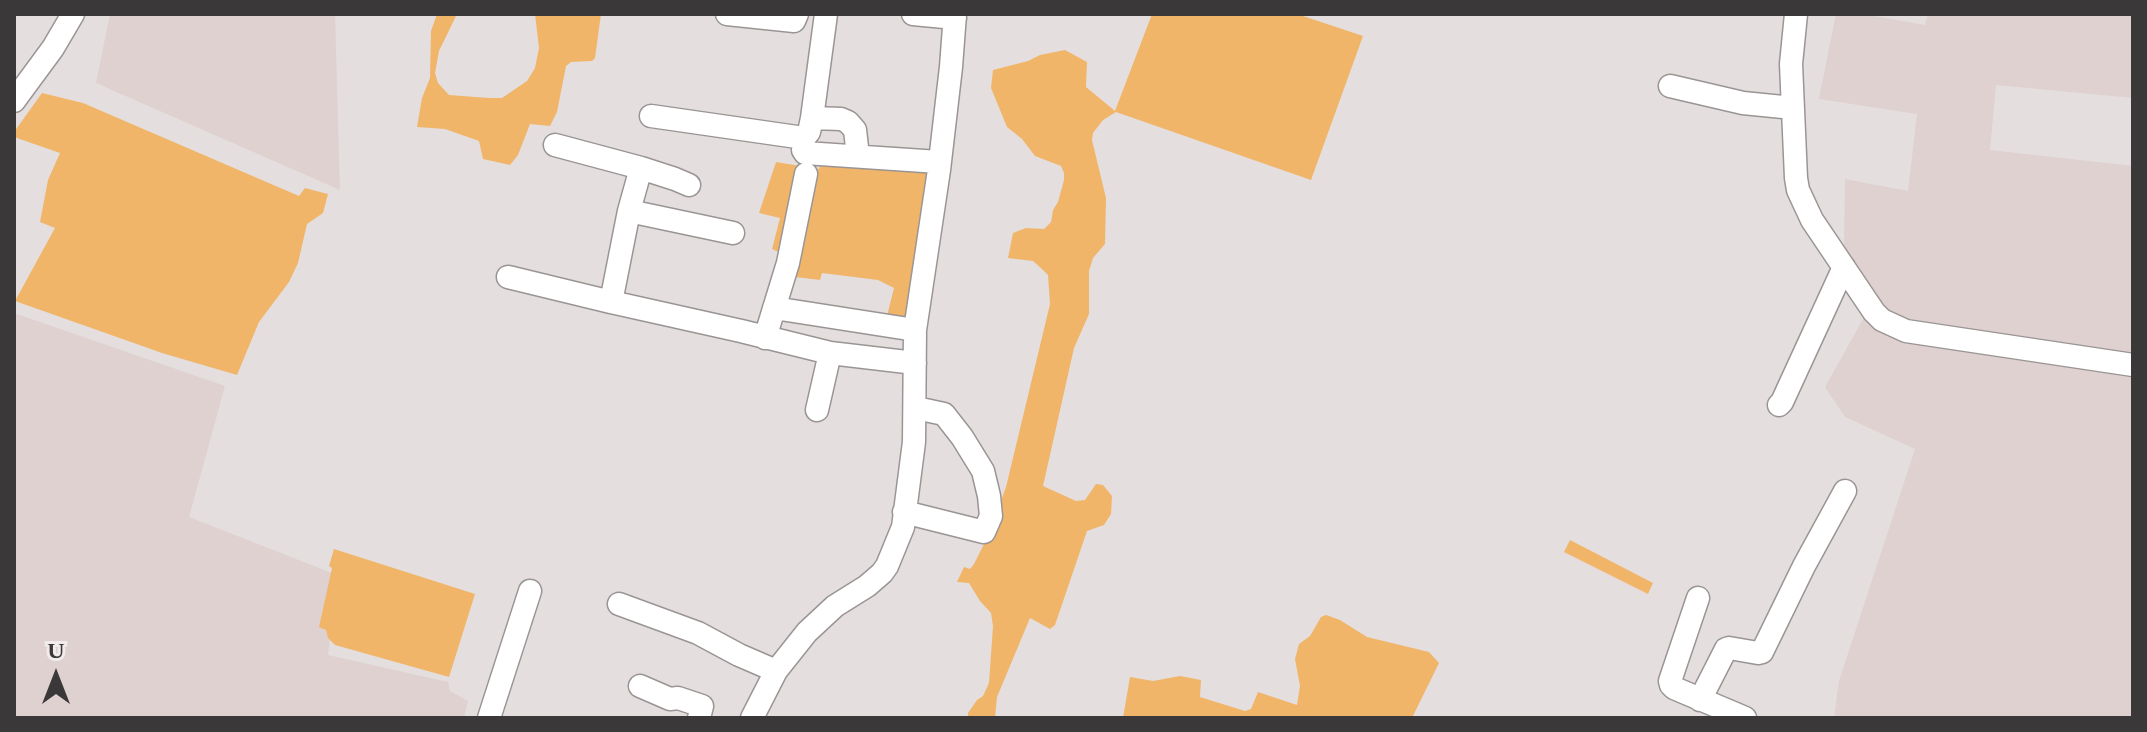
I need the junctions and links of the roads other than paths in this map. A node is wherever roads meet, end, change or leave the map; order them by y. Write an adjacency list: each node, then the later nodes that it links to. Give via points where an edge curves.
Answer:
1 (73, 14): 9 (street)
2 (727, 14): 3 (street, via 794,21)
3 (797, 14)
4 (826, 14): 12 (street)
5 (913, 14): 7 (street)
6 (1796, 14): 10 (street)
7 (955, 16): 15 (street)
8 (1670, 86): 10 (street)
9 (14, 101)
10 (1793, 108): 21 (street, via 1798,190)
11 (651, 116): 12 (street)
12 (808, 128): 14 (street, via 841,119 848,122 855,130); 14 (street, via 805,153)
13 (555, 145): 16 (street)
14 (858, 156): 15 (street)
15 (939, 162): 25 (street)
16 (641, 168): 18 (street); 19 (street)
17 (806, 174): 24 (street)
18 (689, 185)
19 (629, 211): 20 (street); 23 (street)
20 (733, 233)
21 (1844, 267): 29 (street, via 1874,312 1906,331); 30 (street)
22 (508, 277): 23 (street)
23 (611, 302): 26 (street)
24 (774, 308): 25 (street); 26 (street)
25 (915, 330): 28 (street)
26 (765, 338): 27 (street)
27 (830, 353): 28 (street); 32 (street)
28 (915, 363): 31 (street)
29 (2133, 365)
30 (1779, 405)
31 (916, 408): 34 (street); 34 (street, via 944,414 962,437 983,471 991,516 984,532)
32 (817, 410)
33 (1845, 491): 40 (street, via 1762,652 1726,649)
34 (904, 512): 38 (street, via 903,527 882,573 835,606)
35 (530, 591): 41 (street)
36 (1698, 598): 40 (street, via 1670,681)
37 (619, 604): 38 (street, via 698,633)
38 (776, 671): 43 (street)
39 (640, 686): 42 (street, via 702,706)
40 (1700, 700): 44 (street)
41 (489, 718)
42 (699, 718)
43 (752, 718)
44 (1745, 718)

